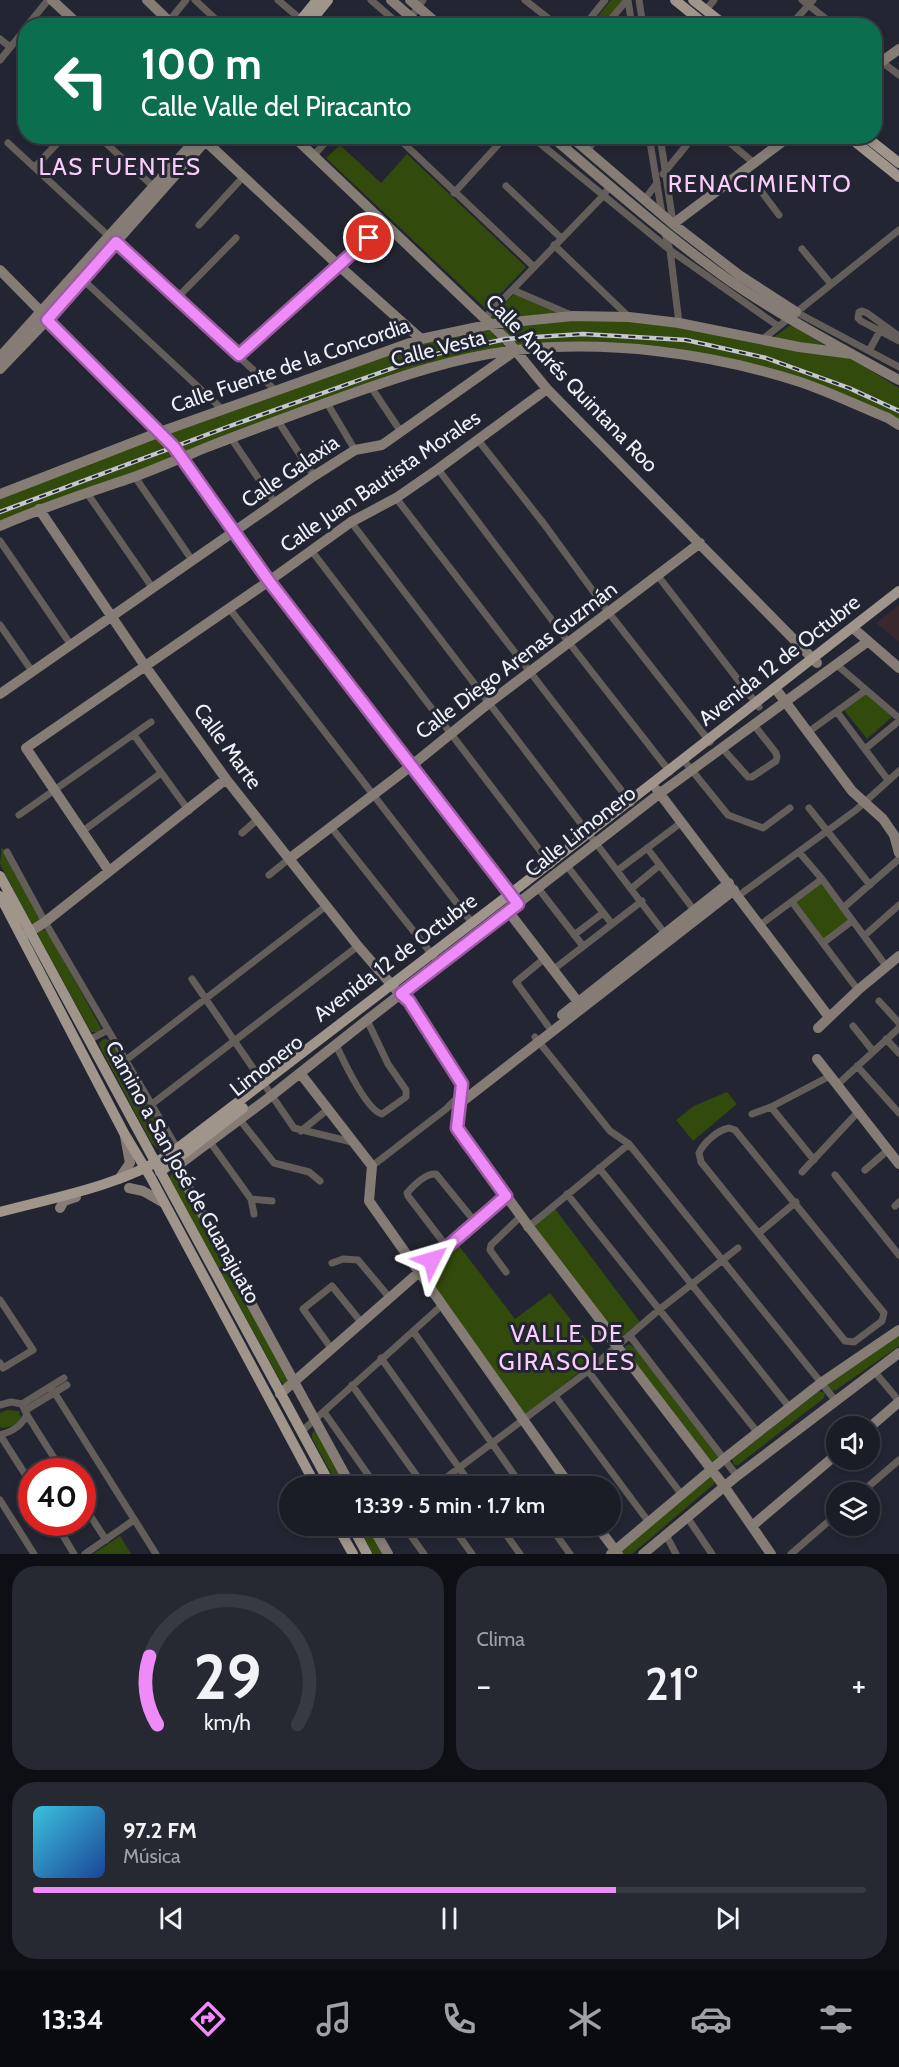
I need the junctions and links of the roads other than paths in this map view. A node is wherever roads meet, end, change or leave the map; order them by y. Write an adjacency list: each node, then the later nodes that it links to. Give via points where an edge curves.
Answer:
1 (48, 0): 21 (street)
2 (52, 0): 22 (street)
3 (147, 0): 23 (street)
4 (186, 0): 24 (street)
5 (195, 0): 25 (street)
6 (278, 0): 26 (street)
7 (317, 0): 27 (main road)
8 (328, 0): 28 (main road)
9 (371, 0): 29 (street)
10 (391, 0): 20 (street)
11 (525, 0): 31 (street)
12 (605, 0): 32 (street)
13 (627, 0): 33 (street); 34 (street)
14 (639, 0): 35 (street)
15 (675, 0): 36 (main road)
16 (693, 0): 37 (main road)
17 (714, 0): 38 (street)
18 (417, 2): 20 (street); 30 (street)
19 (808, 2): 39 (street); 40 (street)
20 (411, 17)
21 (33, 18)
22 (71, 18)
23 (164, 18)
24 (173, 18)
25 (215, 18)
26 (298, 18)
27 (307, 18)
28 (310, 18)
29 (392, 18)
30 (432, 18)
31 (548, 18)
32 (590, 18)
33 (612, 18)
34 (630, 18)
35 (642, 18)
36 (698, 18)
37 (700, 18)
38 (702, 18)
39 (796, 18)
40 (826, 18)
41 (18, 37): 43 (street)
42 (0, 39): 43 (street)
43 (10, 47): 46 (street)
44 (899, 49): 45 (street)
45 (882, 59)
46 (0, 60)
47 (882, 65): 48 (street)
48 (899, 75)
49 (8, 143): 73 (street)
50 (57, 144): 73 (street)
51 (107, 144): 81 (street)
52 (198, 144): 81 (street)
53 (210, 144): 76 (street)
54 (302, 144): 70 (street, Calle Andrés Quintana Roo)
55 (324, 144): 70 (street)
56 (404, 144): 82 (street)
57 (499, 144): 82 (street)
58 (541, 144): 83 (street)
59 (560, 144): 80 (street)
60 (579, 144): 69 (street)
61 (592, 144): 69 (street)
62 (650, 144): 78 (street)
63 (661, 144): 75 (street)
64 (688, 144): 75 (street)
65 (731, 144): 72 (street)
66 (780, 144): 72 (street)
67 (858, 144): 77 (main road)
68 (875, 144): 71 (main road)
69 (587, 151): 84 (street)
70 (314, 155): 87 (street, Calle Andrés Quintana Roo)
71 (899, 163)
72 (755, 164): 74 (street)
73 (35, 167): 91 (street)
74 (746, 171): 86 (street); 90 (street)
75 (665, 172): 78 (street); 90 (street)
76 (244, 176): 88 (street); 97 (street)
77 (899, 177)
78 (657, 183): 84 (street); 85 (street)
79 (506, 186): 93 (street)
80 (610, 186): 83 (street); 90 (street)
81 (156, 190): 91 (street)
82 (454, 193): 98 (street)
83 (603, 196): 93 (street); 96 (street)
84 (645, 199): 85 (street)
85 (662, 214): 90 (street)
86 (779, 214)
87 (385, 224): 97 (street); 108 (street, Calle Andrés Quintana Roo)
88 (199, 225)
89 (899, 230): 101 (street)
90 (670, 231): 96 (street); 104 (street, via 739,274)
91 (113, 238): 100 (street); 103 (street)
92 (236, 238): 103 (street)
93 (561, 238): 94 (street)
94 (554, 245): 98 (street); 107 (street)
95 (802, 249): 101 (street)
96 (670, 250): 109 (street); 110 (street)
97 (338, 265): 113 (street); 118 (street)
98 (533, 266): 102 (street)
99 (0, 270): 105 (street)
100 (79, 276): 105 (street); 128 (street)
101 (831, 284): 104 (street)
102 (513, 290): 106 (street); 108 (street)
103 (177, 298): 118 (street)
104 (792, 315): 110 (street); 117 (street); 120 (street)
105 (44, 316): 119 (street); 131 (street)
106 (573, 316): 107 (street, Calle Fuente de la Concordia); 108 (street, Calle Fuente de la Concordia)
107 (629, 317): 109 (street, Calle Fuente de la Concordia)
108 (488, 321): 113 (street, Calle Fuente de la Concordia); 116 (street, Calle Andrés Quintana Roo)
109 (679, 323): 114 (street, Calle Fuente de la Concordia)
110 (778, 326): 114 (street)
111 (881, 327): 112 (street); 115 (street); 120 (street)
112 (899, 336)
113 (421, 339): 126 (street, Calle Fuente de la Concordia)
114 (763, 339): 117 (street, Calle Fuente de la Concordia)
115 (899, 341)
116 (516, 350): 124 (street, Calle Vesta, via 399,376); 125 (street, Calle Andrés Quintana Roo); 130 (street, Calle Vesta, via 621,349 730,363 798,381); 132 (street, Calle Galaxia)
117 (852, 354): 120 (street)
118 (239, 355): 126 (street)
119 (3, 356): 122 (street)
120 (871, 356): 121 (street); 123 (street)
121 (899, 367)
122 (0, 369)
123 (899, 380)
124 (371, 387): 127 (street, Calle Vesta); 132 (street)
125 (548, 389): 134 (street, Calle Juan Bautista Morales); 149 (street, Calle Andrés Quintana Roo)
126 (275, 390): 128 (street, Calle Fuente de la Concordia)
127 (327, 403): 129 (street, Calle Vesta); 135 (street)
128 (223, 410): 131 (street, Calle Fuente de la Concordia)
129 (278, 421): 133 (street, Calle Vesta); 139 (street)
130 (899, 425)
131 (160, 432): 136 (street); 141 (street, Calle Fuente de la Concordia)
132 (401, 432): 135 (street, Calle Galaxia, via 376,447)
133 (231, 438): 136 (street, Calle Vesta); 143 (street)
134 (478, 440): 137 (street, Calle Juan Bautista Morales); 158 (street)
135 (355, 450): 139 (street, Calle Galaxia)
136 (182, 458): 138 (street, Calle Vesta); 147 (street)
137 (438, 469): 142 (street, Calle Juan Bautista Morales); 163 (street)
138 (135, 477): 140 (street, Calle Vesta); 151 (street)
139 (314, 477): 143 (street, Calle Galaxia)
140 (87, 493): 144 (street, Calle Vesta); 154 (street)
141 (0, 494)
142 (396, 498): 145 (street, Calle Juan Bautista Morales); 170 (street)
143 (275, 503): 147 (street, Calle Galaxia)
144 (39, 509): 146 (street, Calle Vesta); 159 (street, Calle Marte)
145 (351, 522): 150 (street, Calle Juan Bautista Morales); 174 (street)
146 (0, 526)
147 (234, 532): 151 (street, Calle Galaxia); 153 (street)
148 (0, 541): 164 (street)
149 (700, 543): 152 (street, Calle Diego Arenas Guzmán); 165 (street, Calle Andrés Quintana Roo)
150 (312, 550): 153 (street, Calle Juan Bautista Morales); 180 (street)
151 (192, 560): 154 (street, Calle Galaxia)
152 (658, 576): 158 (street, Calle Diego Arenas Guzmán); 175 (street)
153 (269, 581): 157 (street, Calle Juan Bautista Morales); 186 (street)
154 (152, 587): 159 (street, Calle Galaxia)
155 (899, 591): 161 (main road, Avenida 12 de Octubre)
156 (899, 600): 161 (main road, Avenida 12 de Octubre)
157 (229, 608): 167 (street, Calle Juan Bautista Morales); 195 (street)
158 (609, 613): 163 (street, Calle Diego Arenas Guzmán); 183 (street)
159 (111, 617): 164 (street, Calle Galaxia); 167 (street, Calle Marte)
160 (0, 625): 169 (street)
161 (855, 630): 162 (street); 165 (main road, Avenida 12 de Octubre)
162 (867, 642): 166 (street, Calle Limonero); 168 (street)
163 (570, 644): 170 (street, Calle Diego Arenas Guzmán); 189 (street)
164 (71, 645): 169 (street, Calle Galaxia)
165 (815, 661): 173 (main road, Avenida 12 de Octubre)
166 (837, 665): 171 (street); 173 (street, Calle Limonero)
167 (145, 666): 191 (street, Calle Marte); 194 (street, Calle Juan Bautista Morales, via 26,748)
168 (899, 668)
169 (32, 671): 172 (street, Calle Galaxia)
170 (531, 672): 174 (street, Calle Diego Arenas Guzmán); 196 (street)
171 (866, 690): 176 (street); 177 (street)
172 (0, 694)
173 (779, 695): 175 (main road, Avenida 12 de Octubre); 179 (street, Calle Limonero); 181 (street)
174 (490, 702): 180 (street, Calle Diego Arenas Guzmán); 209 (street)
175 (757, 705): 183 (main road, Avenida 12 de Octubre)
176 (837, 711): 181 (street); 184 (street)
177 (899, 719): 184 (street)
178 (151, 722): 182 (street)
179 (754, 725): 185 (street, Calle Limonero); 185 (street, via 776,753 776,761 748,777)
180 (450, 733): 186 (street, Calle Diego Arenas Guzmán); 216 (street)
181 (807, 733): 197 (street)
182 (134, 735): 190 (street); 194 (street)
183 (710, 742): 187 (main road, Avenida 12 de Octubre); 189 (main road, Avenida 12 de Octubre)
184 (865, 748): 192 (street)
185 (723, 749): 187 (street, Calle Limonero)
186 (411, 766): 195 (street, Calle Diego Arenas Guzmán); 229 (street)
187 (689, 767): 189 (main road, Avenida 12 de Octubre); 193 (street, Calle Limonero); 198 (street, via 728,815 763,828)
188 (899, 771): 192 (street)
189 (670, 772): 193 (main road, Avenida 12 de Octubre)
190 (161, 773): 200 (street); 205 (street)
191 (226, 779): 200 (street); 202 (street, Calle Marte)
192 (888, 780): 197 (street)
193 (655, 788): 196 (main road, Avenida 12 de Octubre); 203 (street); 209 (street, Calle Limonero)
194 (55, 790): 201 (street); 205 (street)
195 (373, 795): 204 (street, Calle Diego Arenas Guzmán); 241 (street)
196 (630, 803): 209 (main road, Avenida 12 de Octubre)
197 (865, 803): 206 (street); 208 (street)
198 (790, 808)
199 (809, 808): 206 (street)
200 (189, 811): 220 (street)
201 (19, 815)
202 (258, 819): 207 (street); 214 (street, Calle Marte)
203 (682, 822): 210 (street); 227 (street)
204 (331, 827): 214 (street, Calle Diego Arenas Guzmán); 250 (street)
205 (83, 831): 220 (street)
206 (827, 832): 212 (street); 224 (street)
207 (242, 833)
208 (897, 833): 213 (street)
209 (592, 837): 216 (main road, Avenida 12 de Octubre); 218 (street, Calle Limonero); 219 (street)
210 (647, 848): 217 (street); 219 (street)
211 (7, 852): 239 (street)
212 (799, 852): 223 (street); 227 (street)
213 (899, 853)
214 (289, 859): 221 (street, Calle Diego Arenas Guzmán); 233 (street, Calle Marte)
215 (899, 859): 224 (street)
216 (551, 864): 229 (main road, Avenida 12 de Octubre)
217 (660, 865): 226 (street); 235 (street)
218 (567, 866): 225 (street, Calle Limonero); 237 (street)
219 (618, 870): 226 (street)
220 (109, 871): 239 (street)
221 (269, 874)
222 (0, 877): 243 (main road, Camino a San José de Guanajuato)
223 (822, 879): 231 (street); 234 (street)
224 (870, 885): 234 (street)
225 (538, 888): 229 (street, Calle Limonero); 244 (street)
226 (632, 888): 230 (street)
227 (734, 890): 235 (street); 242 (street); 245 (street)
228 (0, 896): 243 (main road, Camino a San José de Guanajuato)
229 (513, 899): 236 (street, Calle Limonero); 241 (main road, Avenida 12 de Octubre)
230 (642, 901): 240 (street); 245 (street)
231 (792, 902): 242 (street); 247 (street)
232 (899, 905): 246 (street)
233 (326, 906): 248 (street, Calle Marte); 258 (street)
234 (843, 908): 238 (street)
235 (694, 910): 245 (street)
236 (508, 911): 252 (street); 257 (street, Calle Limonero)
237 (603, 913): 240 (street); 244 (street)
238 (852, 921): 246 (street); 247 (street)
239 (45, 922): 243 (street); 268 (street)
240 (612, 924): 249 (street)
241 (473, 925): 250 (main road, Avenida 12 de Octubre)
242 (760, 925): 261 (street)
243 (25, 934): 270 (main road, Camino a San José de Guanajuato); 291 (main road, Camino a San José de Guanajuato)
244 (574, 935): 249 (street)
245 (668, 936): 260 (street)
246 (864, 936): 253 (street)
247 (823, 943): 256 (street)
248 (358, 946): 257 (street, Calle Marte); 272 (street)
249 (583, 946): 254 (street)
250 (433, 956): 257 (main road, Avenida 12 de Octubre)
251 (899, 956): 253 (street)
252 (545, 958): 254 (street); 264 (street, via 516,982)
253 (886, 966): 256 (street)
254 (554, 969): 260 (street)
255 (192, 979): 258 (street)
256 (858, 990): 261 (street)
257 (397, 991): 262 (street, Calle Limonero); 281 (main road, Avenida 12 de Octubre); 282 (street, Calle Marte, via 409,1001 462,1084)
258 (206, 999): 272 (street); 277 (street)
259 (879, 1001): 263 (street)
260 (574, 1009): 264 (street); 271 (street)
261 (829, 1017): 266 (street)
262 (367, 1020): 273 (street, Calle Limonero); 273 (street, via 388,1064 406,1090 406,1097 382,1114 375,1111)
263 (899, 1023)
264 (548, 1026): 271 (street)
265 (853, 1026): 274 (street)
266 (818, 1028)
267 (899, 1028): 269 (street)
268 (108, 1030): 270 (street); 277 (street)
269 (886, 1039): 274 (street); 275 (street)
270 (89, 1040): 302 (main road, Camino a San José de Guanajuato)
271 (537, 1040): 282 (street); 294 (street, via 610,1131)
272 (234, 1042): 281 (street); 283 (street)
273 (336, 1045): 279 (street, Calle Limonero)
274 (873, 1051): 278 (street)
275 (899, 1053)
276 (817, 1059): 280 (street)
277 (126, 1060): 283 (street)
278 (857, 1066): 280 (street); 287 (street)
279 (300, 1073): 281 (street, Calle Limonero); 285 (street)
280 (833, 1080): 284 (street); 286 (street)
281 (266, 1090): 289 (street, Calle Limonero); 290 (street, via 294,1128); 296 (main road, Avenida 12 de Octubre)
282 (455, 1103): 298 (street); 311 (street, Calle Marte, via 452,1130)
283 (152, 1104): 296 (street)
284 (771, 1107): 288 (street); 297 (street)
285 (327, 1110): 290 (street); 293 (street)
286 (858, 1112): 295 (street); 297 (street)
287 (899, 1113)
288 (752, 1114)
289 (240, 1120): 292 (street, Calle Limonero); 307 (street, via 274,1163 309,1172)
290 (301, 1131): 293 (street)
291 (124, 1133): 301 (main road, Camino a San José de Guanajuato); 306 (street, via 130,1163)
292 (210, 1142): 296 (street, Calle Limonero); 312 (street)
293 (352, 1142): 298 (street)
294 (629, 1144): 300 (street); 326 (street)
295 (888, 1150): 299 (street); 303 (street)
296 (174, 1157): 302 (main road, Avenida 12 de Octubre); 348 (street)
297 (814, 1160): 304 (street)
298 (374, 1164): 328 (street, via 369,1202)
299 (899, 1164)
300 (599, 1167): 310 (street); 330 (street)
301 (144, 1168): 302 (main road, Avenida 12 de Octubre); 306 (main road, Avenida 12 de Octubre); 315 (main road, Camino a San José de Guanajuato)
302 (158, 1168): 352 (main road, Camino a San José de Guanajuato)
303 (865, 1170)
304 (802, 1172)
305 (835, 1175): 325 (street)
306 (119, 1179): 308 (main road, Avenida 12 de Octubre)
307 (320, 1181)
308 (92, 1187): 316 (street, via 88,1193 64,1201); 317 (main road, Avenida 12 de Octubre)
309 (129, 1188): 315 (street, via 149,1193)
310 (567, 1194): 321 (street); 334 (street)
311 (504, 1198): 319 (street, Calle Marte); 320 (street)
312 (251, 1199): 313 (street); 318 (street)
313 (272, 1201)
314 (796, 1202): 322 (street); 322 (street, via 735,1130 724,1129 702,1146 701,1162); 339 (street, via 884,1313)
315 (164, 1203): 374 (main road, Camino a San José de Guanajuato)
316 (60, 1208)
317 (0, 1212)
318 (254, 1214)
319 (519, 1217): 321 (street, Calle Marte); 329 (street, via 491,1245 490,1250)
320 (476, 1223): 323 (street); 323 (street, via 436,1174 428,1175 407,1193)
321 (527, 1228): 340 (street, Calle Marte)
322 (759, 1233): 339 (street, via 845,1341)
323 (447, 1247): 328 (street)
324 (738, 1248): 326 (street)
325 (899, 1255)
326 (723, 1260): 330 (street); 349 (street)
327 (333, 1263): 331 (street, via 358,1260)
328 (417, 1272): 331 (street); 333 (street)
329 (506, 1272)
330 (692, 1284): 334 (street); 357 (street)
331 (389, 1297): 335 (street)
332 (0, 1300): 344 (street, via 33,1350 3,1368)
333 (441, 1306): 337 (street); 361 (street)
334 (660, 1310): 338 (street); 364 (street)
335 (361, 1322): 341 (street); 341 (street, via 332,1286 303,1309)
336 (899, 1330): 339 (street)
337 (413, 1331): 343 (street); 366 (street)
338 (630, 1335): 340 (street); 368 (street)
339 (875, 1337): 349 (street)
340 (616, 1346): 345 (street); 373 (street, Calle Marte)
341 (331, 1348): 348 (street)
342 (899, 1353): 346 (street)
343 (381, 1358): 350 (street); 372 (street)
344 (0, 1363)
345 (588, 1371): 353 (street); 386 (street)
346 (874, 1371): 354 (street); 355 (street)
347 (65, 1382): 351 (street)
348 (294, 1382): 352 (street); 362 (street)
349 (821, 1383): 354 (street); 357 (street)
350 (352, 1385): 359 (street); 378 (street)
351 (53, 1389): 358 (street); 389 (street)
352 (280, 1394): 363 (main road, Camino a San José de Guanajuato)
353 (555, 1396): 361 (street); 390 (street)
354 (835, 1400): 383 (street)
355 (899, 1402): 360 (street)
356 (0, 1404): 358 (street, via 11,1402)
357 (790, 1408): 364 (street)
358 (25, 1409): 365 (street, via 21,1425); 367 (street)
359 (324, 1412): 362 (street); 377 (street)
360 (880, 1418)
361 (522, 1419): 366 (street); 382 (street)
362 (315, 1420): 363 (street); 376 (street)
363 (301, 1432): 375 (main road, Camino a San José de Guanajuato)
364 (758, 1433): 368 (street)
365 (0, 1435): 370 (street)
366 (491, 1443): 372 (street); 381 (street)
367 (55, 1458)
368 (724, 1459): 373 (street); 383 (street)
369 (899, 1460): 384 (street)
370 (18, 1463)
371 (826, 1463): 393 (street)
372 (459, 1467): 379 (street); 380 (street)
373 (711, 1470): 385 (street, Calle Marte); 386 (street)
374 (311, 1476)
375 (325, 1476)
376 (346, 1476)
377 (369, 1476)
378 (417, 1476)
379 (448, 1476)
380 (465, 1476)
381 (515, 1476)
382 (563, 1476)
383 (737, 1476): 385 (street)
384 (874, 1482)
385 (724, 1486): 388 (street); 393 (street, Calle Marte)
386 (682, 1495): 390 (street)
387 (0, 1500): 406 (street)
388 (687, 1517): 394 (street); 419 (street)
389 (134, 1520): 404 (street); 409 (street)
390 (648, 1521): 405 (street)
391 (826, 1524): 421 (street)
392 (96, 1525): 404 (street)
393 (752, 1526): 420 (street, Calle Marte)
394 (666, 1535): 417 (street); 418 (street)
395 (63, 1536): 407 (street)
396 (343, 1536): 410 (main road)
397 (357, 1536): 411 (main road)
398 (381, 1536): 412 (street)
399 (411, 1536): 413 (street)
400 (459, 1536): 414 (street)
401 (507, 1536): 415 (street)
402 (557, 1536): 416 (street)
403 (604, 1536): 405 (street)
404 (106, 1540): 408 (street)
405 (615, 1553)
406 (34, 1554)
407 (74, 1554)
408 (85, 1554)
409 (156, 1554)
410 (353, 1554)
411 (367, 1554)
412 (388, 1554)
413 (424, 1554)
414 (472, 1554)
415 (520, 1554)
416 (570, 1554)
417 (643, 1554)
418 (676, 1554)
419 (712, 1554)
420 (771, 1554)
421 (791, 1554)

